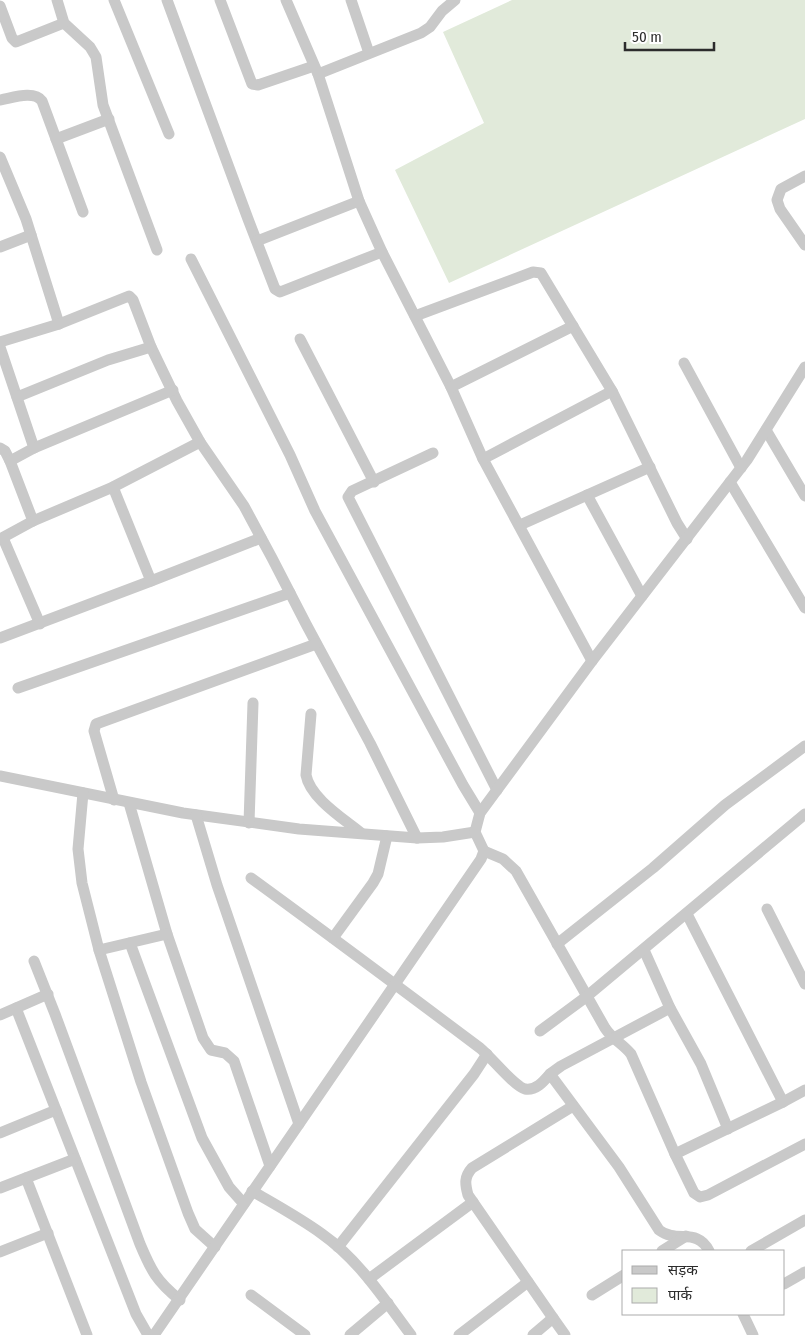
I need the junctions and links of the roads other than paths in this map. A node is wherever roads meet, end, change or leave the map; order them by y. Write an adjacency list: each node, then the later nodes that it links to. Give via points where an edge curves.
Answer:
1 (57, 0): 9 (street)
2 (114, 0): 14 (street)
3 (167, 0): 21 (street)
4 (220, 0): 11 (street, via 252,84)
5 (286, 0): 11 (street)
6 (351, 0): 10 (street)
7 (455, 0): 10 (street, via 421,33)
8 (0, 6): 9 (street, via 16,42)
9 (64, 23): 13 (street, via 96,57 101,97)
10 (369, 53): 11 (street)
11 (316, 70): 18 (street)
12 (0, 100): 15 (street, via 32,95 39,97)
13 (109, 119): 15 (street); 24 (street)
14 (169, 134)
15 (56, 139): 19 (street)
16 (0, 157): 20 (street)
17 (805, 176): 22 (street, via 781,189 777,200)
18 (359, 201): 21 (street); 25 (street)
19 (83, 212)
20 (31, 235): 23 (street); 28 (street)
21 (256, 241): 25 (street, via 275,289 280,292)
22 (805, 245)
23 (0, 247)
24 (157, 250)
25 (382, 252): 27 (street)
26 (191, 259): 78 (street, via 315,511)
27 (415, 316): 29 (street, via 537,271); 37 (street)
28 (59, 324): 31 (street); 33 (street, via 129,296 134,300)
29 (573, 326): 37 (street); 40 (street)
30 (300, 340): 51 (street)
31 (0, 342)
32 (0, 347): 41 (street)
33 (151, 347): 38 (street); 41 (street, via 108,360)
34 (684, 363): 50 (street)
35 (805, 367): 36 (street)
36 (795, 383): 39 (street); 42 (street)
37 (451, 387): 47 (street)
38 (173, 390): 43 (street); 45 (street)
39 (805, 390)
40 (612, 391): 47 (street); 49 (street)
41 (17, 397): 45 (street)
42 (766, 430): 50 (street); 55 (street)
43 (200, 442): 53 (street); 59 (street, via 244,506)
44 (0, 448): 48 (street)
45 (34, 448): 48 (street)
46 (433, 453): 51 (street)
47 (483, 458): 57 (street)
48 (10, 461): 56 (street)
49 (650, 467): 54 (street); 60 (street)
50 (741, 468): 52 (street)
51 (374, 482): 74 (street, via 352,491 349,499)
52 (730, 482): 60 (street); 64 (street)
53 (113, 487): 56 (street); 61 (street)
54 (587, 495): 57 (street); 63 (street)
55 (805, 496)
56 (33, 521): 58 (street)
57 (520, 525): 68 (street)
58 (1, 538): 65 (street)
59 (261, 538): 61 (street); 62 (street)
60 (686, 539): 63 (street)
61 (152, 581): 65 (street)
62 (290, 593): 67 (street); 69 (street)
63 (642, 596): 68 (street)
64 (805, 608)
65 (40, 624): 66 (street)
66 (0, 638)
67 (316, 644): 76 (street, via 96,724 94,731); 85 (street)
68 (592, 661): 74 (street)
69 (18, 688)
70 (253, 703): 81 (street)
71 (311, 714): 83 (street, via 307,784 316,796)
72 (805, 746): 93 (street, via 725,805 654,868)
73 (0, 776): 75 (street)
74 (497, 790): 78 (street)
75 (83, 794): 76 (street); 94 (street, via 78,849 82,883)
76 (114, 800): 77 (street)
77 (129, 803): 80 (street); 90 (street)
78 (480, 813): 82 (street)
79 (805, 814): 89 (street)
80 (196, 815): 81 (street); 112 (street)
81 (249, 823): 83 (street)
82 (475, 832): 85 (street); 86 (street)
83 (361, 833): 84 (street)
84 (387, 836): 85 (street); 91 (street, via 373,884)
85 (417, 838)
86 (484, 851): 93 (street, via 503,859 516,871); 97 (street, via 482,860)
87 (251, 878): 91 (street)
88 (767, 909): 98 (street)
89 (687, 914): 95 (street); 109 (street)
90 (167, 934): 92 (street); 118 (street, via 203,1038 211,1050 225,1053 234,1061)
91 (333, 938): 97 (street)
92 (130, 943): 94 (street); 123 (street, via 202,1138 229,1187)
93 (557, 944): 100 (street)
94 (99, 950): 127 (street, via 141,1082 188,1213 195,1229)
95 (644, 950): 100 (street); 102 (street)
96 (34, 961): 99 (street)
97 (396, 984): 106 (street); 112 (street)
98 (805, 984)
99 (48, 994): 101 (street); 140 (street, via 143,1253 159,1282)
100 (586, 997): 104 (street); 105 (street)
101 (16, 1008): 103 (street); 111 (street)
102 (670, 1008): 105 (street); 113 (street, via 701,1064)
103 (0, 1015)
104 (540, 1031)
105 (612, 1038): 107 (street); 116 (street, via 631,1054)
106 (488, 1054): 107 (street, via 524,1089 532,1089); 128 (street)
107 (550, 1074): 110 (street)
108 (805, 1090): 109 (street)
109 (783, 1102): 113 (street)
110 (574, 1106): 122 (street, via 472,1168 465,1184); 126 (street, via 619,1167 659,1230 667,1236)
111 (56, 1110): 114 (street); 117 (street)
112 (299, 1124): 118 (street)
113 (728, 1129): 116 (street)
114 (0, 1133)
115 (805, 1144): 116 (street, via 700,1197 694,1193)
116 (675, 1154)
117 (75, 1159): 119 (street); 146 (street, via 136,1314)
118 (270, 1166): 121 (street)
119 (26, 1178): 120 (street); 125 (street)
120 (0, 1188)
121 (252, 1192): 123 (street); 128 (street, via 304,1222)
122 (473, 1202): 135 (street); 136 (street)
123 (244, 1204): 127 (street)
124 (805, 1220): 131 (street)
125 (48, 1233): 132 (street); 145 (street)
126 (686, 1236): 129 (street); 130 (street, via 696,1238)
127 (215, 1247): 140 (street)
128 (338, 1247): 135 (street)
129 (664, 1250)
130 (708, 1250)
131 (753, 1250)
132 (0, 1252)
133 (805, 1272): 137 (street)
134 (622, 1276): 139 (street)
135 (370, 1278): 141 (street)
136 (528, 1282): 143 (street); 150 (street)
137 (785, 1283)
138 (251, 1295): 144 (street)
139 (592, 1295)
140 (180, 1300): 147 (street)
141 (388, 1304): 148 (street); 149 (street)
142 (743, 1315): 153 (street)
143 (553, 1318): 151 (street); 152 (street)
144 (297, 1333)
145 (87, 1335)
146 (148, 1335)
147 (154, 1335)
148 (350, 1335)
149 (411, 1335)
150 (459, 1335)
151 (534, 1335)
152 (565, 1335)
153 (753, 1335)

